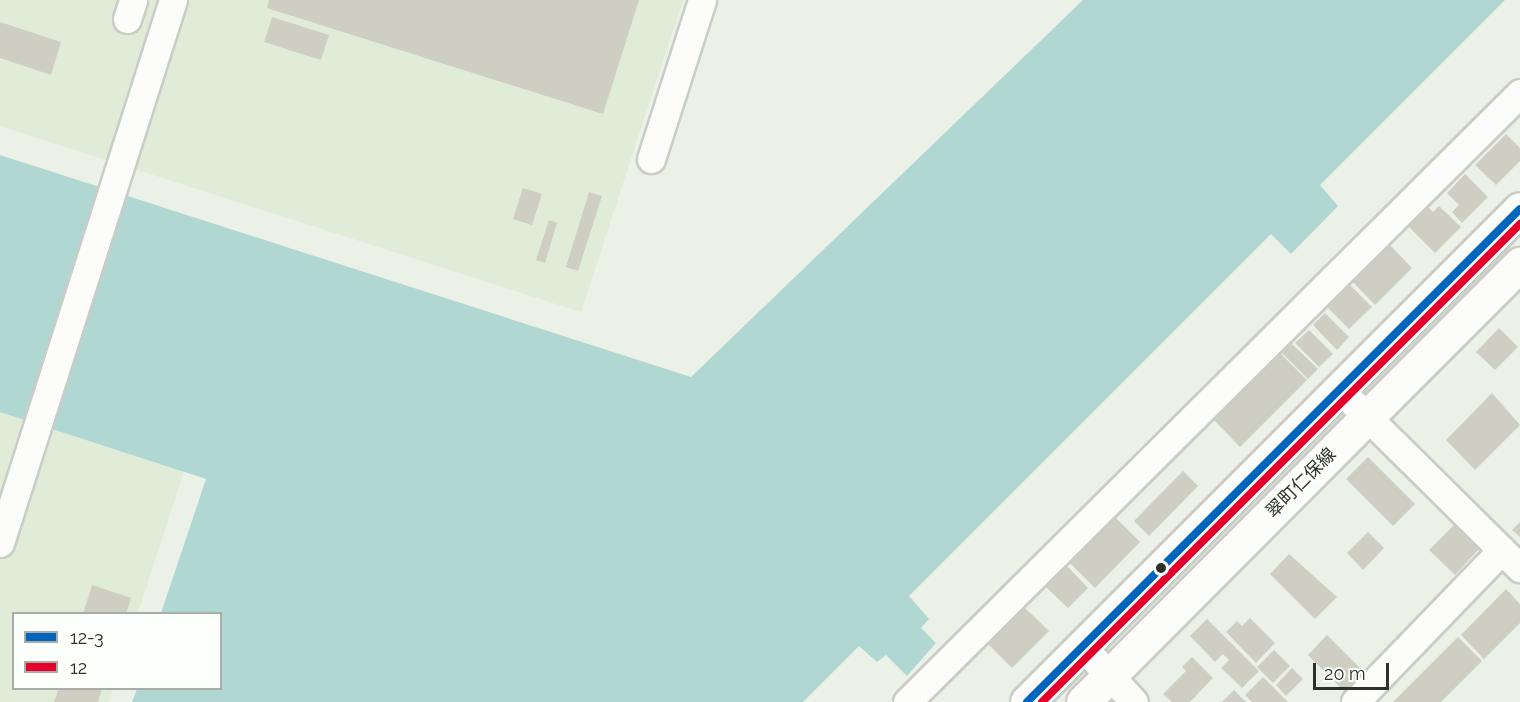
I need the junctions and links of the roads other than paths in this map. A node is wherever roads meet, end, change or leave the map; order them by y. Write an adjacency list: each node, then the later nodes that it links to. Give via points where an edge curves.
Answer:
1 (173, 0): 9 (street)
2 (702, 0): 4 (street)
3 (1516, 104): 13 (street)
4 (651, 159)
5 (1520, 209): 7 (main road)
6 (1520, 264): 8 (main road, 翠町仁保線)
7 (1339, 389): 8 (street); 11 (main road)
8 (1367, 417): 10 (street); 12 (main road, 翠町仁保線)
9 (0, 543)
10 (1511, 559): 17 (street)
11 (1082, 646): 12 (street); 14 (main road)
12 (1110, 675): 15 (main road, 翠町仁保線); 16 (street)
13 (907, 702)
14 (1027, 702)
15 (1083, 702)
16 (1134, 702)
17 (1354, 702)

